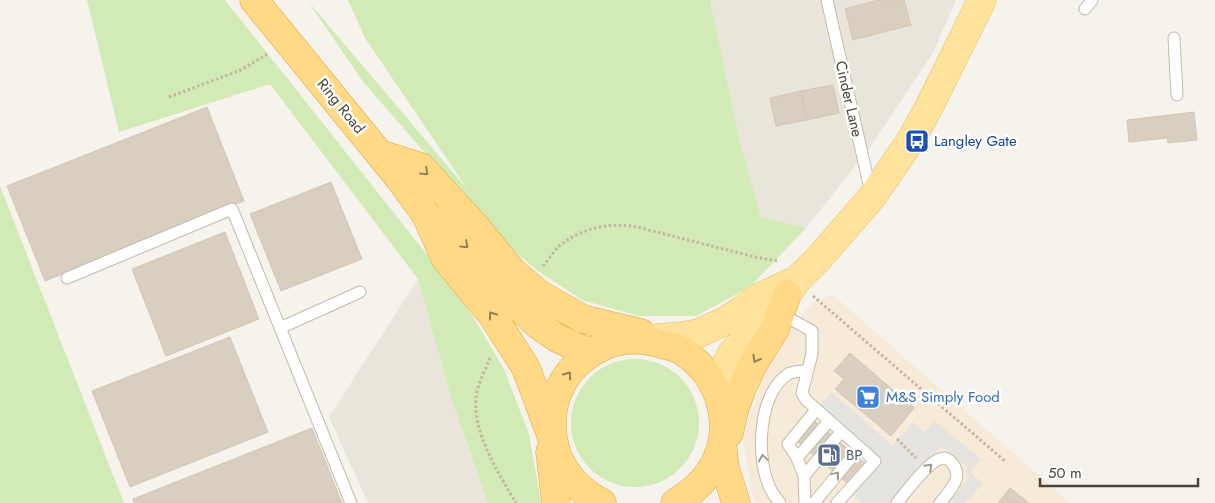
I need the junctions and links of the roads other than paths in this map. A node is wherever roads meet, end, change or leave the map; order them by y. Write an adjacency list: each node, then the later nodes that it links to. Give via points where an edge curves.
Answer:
1 (254, 0): 6 (highway, Ring Road)
2 (827, 0): 7 (lane, Cinder Lane)
3 (982, 0): 7 (main road, via 911,140)
4 (1174, 38): 5 (lane)
5 (1178, 95)
6 (380, 154): 8 (highway, Ring Road); 13 (highway, one-way to 13, via 421,167 512,271 539,294 583,319)
7 (872, 197): 11 (main road, via 819,258)
8 (426, 215): 14 (highway, Ring Road, one-way to 14, via 464,243 537,324 557,338); 19 (highway, Ring Road, one-way to 8, via 526,368 492,315 445,258)
9 (67, 278): 12 (lane, via 232,209)
10 (360, 292): 12 (lane)
11 (783, 293): 13 (main road, via 758,298 726,321 699,333); 15 (lane, via 804,325 812,331 812,354); 16 (main road, via 732,353); 22 (highway, one-way to 22, via 741,391)
12 (280, 328): 26 (lane)
13 (654, 338): 14 (highway, via 626,339); 16 (highway, via 694,360)
14 (590, 352): 19 (highway, one-way to 14, via 560,388 568,374)
15 (807, 370): 17 (lane, via 802,393); 31 (lane, one-way to 15, via 767,483 761,454 762,426 768,401 778,384 789,373)
16 (715, 387): 22 (highway, via 722,405)
17 (816, 410): 18 (lane); 23 (lane, via 788,444)
18 (829, 421): 20 (lane); 23 (lane)
19 (548, 426): 25 (highway, via 556,453); 27 (highway)
20 (842, 432): 21 (lane); 24 (lane)
21 (859, 448): 33 (lane, one-way to 21); 34 (lane, via 875,461)
22 (723, 451): 29 (highway, via 699,485); 30 (highway)
23 (797, 458): 24 (lane)
24 (804, 476): 32 (lane)
25 (579, 495): 28 (highway)
26 (351, 503)
27 (556, 503)
28 (602, 503)
29 (675, 503)
30 (736, 503)
31 (780, 503)
32 (805, 503)
33 (814, 503)
34 (837, 503)
35 (897, 503): 36 (lane, one-way to 36, via 931,463 947,458 954,465 958,478)
36 (940, 503)

